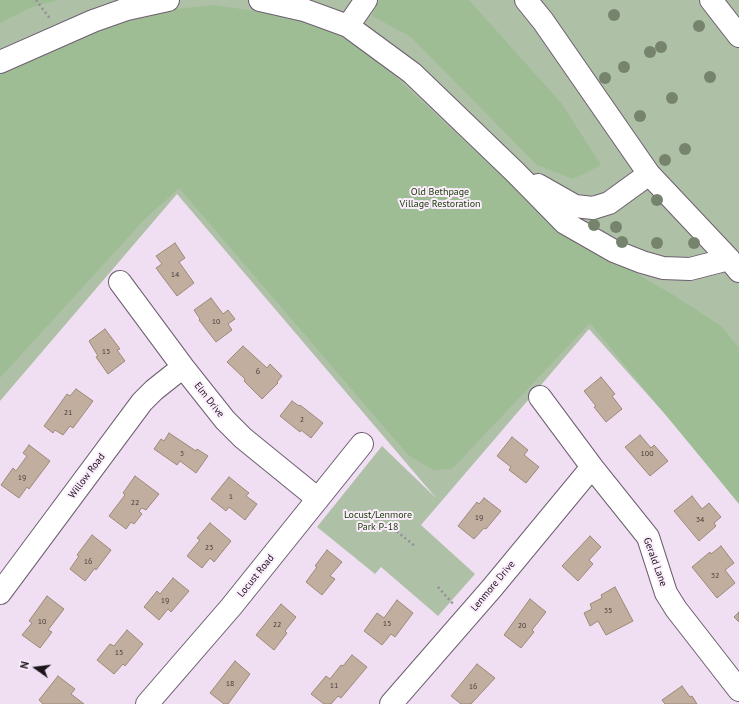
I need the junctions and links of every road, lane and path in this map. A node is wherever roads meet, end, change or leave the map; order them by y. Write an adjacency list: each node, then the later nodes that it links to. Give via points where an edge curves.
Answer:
1 (36, 0): 8 (path)
2 (168, 0): 8 (street, via 127,9)
3 (260, 0): 7 (street, via 304,10)
4 (366, 0): 7 (street)
5 (526, 0): 12 (street)
6 (711, 0): 9 (street)
7 (348, 26): 11 (street, via 412,73)
8 (62, 35): 10 (street)
9 (739, 36)
10 (0, 62)
11 (515, 172): 12 (street, via 575,206 593,208 609,203); 13 (street, via 565,223 614,252 663,268 690,269)
12 (649, 174): 13 (street)
13 (734, 265)
14 (120, 282): 15 (street, Elm Drive)
15 (183, 367): 19 (street, Elm Drive, via 225,420 243,438); 23 (street, Willow Road, via 142,402)
16 (540, 397): 18 (street, Gerald Lane)
17 (362, 444): 19 (street, Locust Road)
18 (592, 467): 25 (street, Gerald Lane, via 648,537 666,593); 27 (street, Lenmore Drive)
19 (318, 499): 26 (street, Locust Road, via 231,607)
20 (389, 525): 21 (path)
21 (416, 547)
22 (438, 587): 24 (path)
23 (0, 593)
24 (454, 605)
25 (739, 690)
26 (147, 704)
27 (391, 704)

